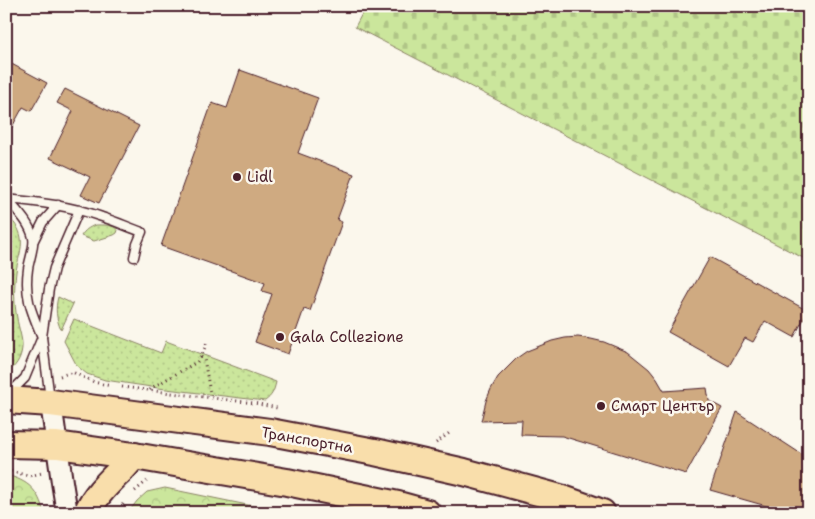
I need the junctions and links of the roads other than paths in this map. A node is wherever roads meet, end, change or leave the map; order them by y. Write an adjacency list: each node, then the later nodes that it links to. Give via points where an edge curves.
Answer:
1 (7, 199): 2 (lane); 4 (lane, via 24,219)
2 (58, 205): 3 (lane); 4 (lane, via 43,222)
3 (79, 210): 5 (lane, via 142,232); 6 (lane, via 54,268)
4 (34, 240): 6 (lane, via 27,281 28,302)
5 (134, 257)
6 (42, 337): 7 (lane, via 25,378); 8 (lane)
7 (6, 398): 8 (main road, Транспортна)
8 (51, 403): 10 (street); 15 (main road, Транспортна, via 270,432 375,452 560,498)
9 (6, 444): 10 (main road)
10 (57, 445): 11 (main road); 12 (street)
11 (134, 456): 13 (main road, via 100,492); 14 (main road, via 287,482)
12 (67, 513)
13 (87, 513)
14 (427, 513)
15 (602, 513)

